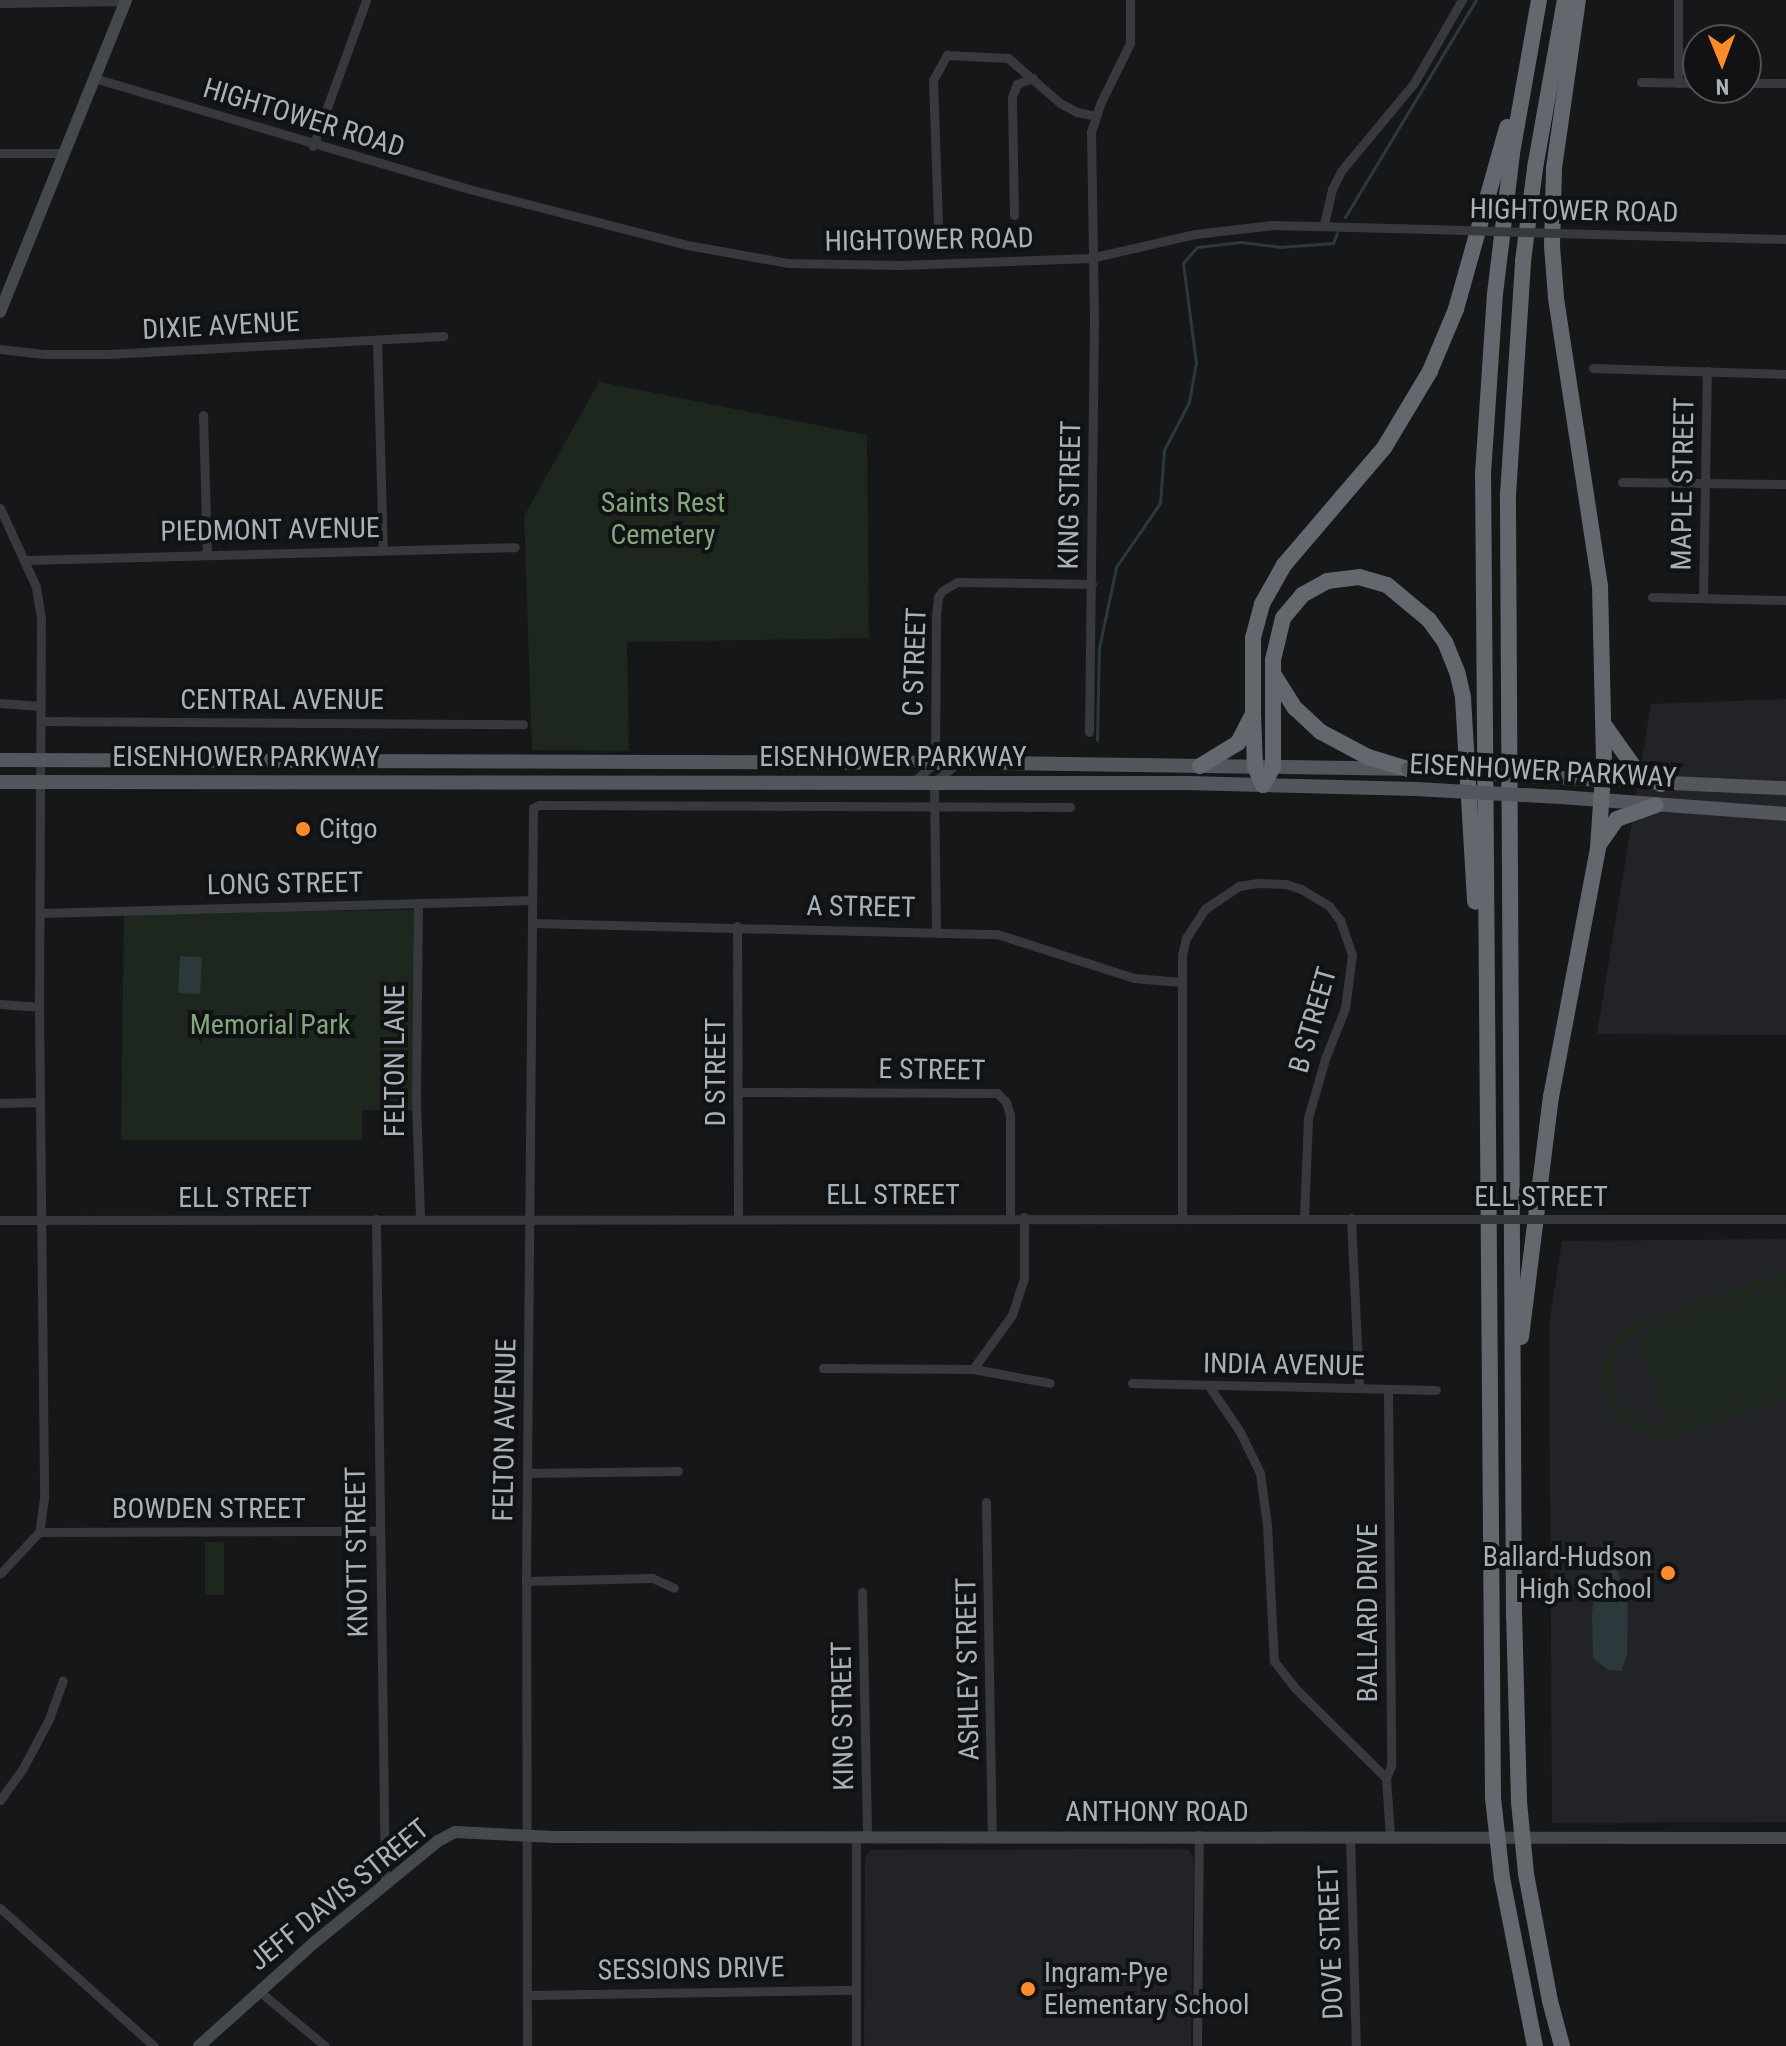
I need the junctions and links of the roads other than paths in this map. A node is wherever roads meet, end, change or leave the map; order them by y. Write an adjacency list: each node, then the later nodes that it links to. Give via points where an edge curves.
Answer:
1 (126, 0): 9 (street); 11 (street)
2 (366, 0): 19 (street)
3 (1130, 0): 18 (street, KING STREET, via 1130,43)
4 (1462, 0): 24 (street, via 1414,83 1341,171)
5 (1539, 0): 10 (highway)
6 (1565, 0): 111 (highway, via 1523,261 1509,452)
7 (1578, 0): 54 (highway, via 1554,168 1552,246 1600,586)
8 (1678, 0): 14 (street)
9 (0, 3)
10 (1530, 41): 51 (highway, via 1447,334 1395,432 1268,590 1253,638); 84 (highway, via 1488,359 1482,579)
11 (94, 78): 19 (street, HIGHTOWER ROAD); 21 (street)
12 (1033, 78): 18 (street, via 1060,103); 22 (street, via 1017,84 1012,97); 23 (street, via 1008,58 947,55 939,65 933,80)
13 (1641, 82): 14 (street)
14 (1678, 83): 15 (street)
15 (1682, 83)
16 (1762, 83): 17 (street)
17 (1786, 83)
18 (1096, 116): 26 (street, KING STREET, via 1091,132)
19 (313, 146): 26 (street, HIGHTOWER ROAD, via 593,222 777,261 900,265)
20 (0, 153): 21 (street)
21 (65, 153): 27 (street)
22 (1014, 215)
23 (938, 223)
24 (1324, 224): 25 (street, HIGHTOWER ROAD, bridge); 26 (street, HIGHTOWER ROAD, via 1195,234)
25 (1786, 239)
26 (1091, 258): 44 (street, KING STREET)
27 (6, 282): 28 (street)
28 (0, 312)
29 (444, 336): 30 (street, DIXIE AVENUE)
30 (377, 340): 31 (street, DIXIE AVENUE, via 109,354); 41 (street)
31 (0, 349)
32 (1593, 368): 33 (street)
33 (1707, 371): 34 (street); 37 (street, MAPLE STREET)
34 (1786, 374)
35 (203, 415): 42 (street)
36 (1622, 482): 37 (street)
37 (1705, 483): 38 (street); 46 (street, MAPLE STREET)
38 (1786, 484)
39 (0, 508): 43 (street)
40 (515, 547): 41 (street, PIEDMONT AVENUE)
41 (383, 549): 42 (street, PIEDMONT AVENUE)
42 (207, 554): 43 (street, PIEDMONT AVENUE)
43 (26, 560): 50 (street, via 40,602)
44 (1092, 584): 55 (street, KING STREET); 58 (street, C STREET, via 957,582 942,591 936,616)
45 (1652, 597): 46 (street)
46 (1703, 597): 47 (street)
47 (1786, 600)
48 (1274, 673): 62 (highway); 63 (highway, via 1295,708 1321,732 1368,757); 84 (highway, via 1283,618 1302,595 1327,581 1359,577 1387,585 1437,630 1452,656 1463,698 1471,867)
49 (0, 703): 50 (street)
50 (41, 706): 52 (street)
51 (1253, 712): 60 (highway, via 1238,743); 61 (highway)
52 (41, 721): 53 (street, CENTRAL AVENUE); 57 (street)
53 (523, 724)
54 (1604, 725): 64 (highway); 69 (highway, via 1634,767)
55 (1089, 732)
56 (0, 760): 57 (main road, EISENHOWER PARKWAY)
57 (40, 760): 58 (main road, EISENHOWER PARKWAY); 68 (street)
58 (935, 763): 59 (main road, EISENHOWER PARKWAY); 66 (street)
59 (957, 763): 60 (main road, EISENHOWER PARKWAY); 67 (street)
60 (1200, 766): 61 (main road, EISENHOWER PARKWAY)
61 (1255, 767): 62 (main road, EISENHOWER PARKWAY); 70 (highway)
62 (1273, 767): 63 (main road, EISENHOWER PARKWAY); 70 (highway)
63 (1408, 769): 64 (main road, EISENHOWER PARKWAY, bridge)
64 (1603, 781): 69 (main road, EISENHOWER PARKWAY); 72 (highway)
65 (0, 782): 68 (main road, EISENHOWER PARKWAY)
66 (913, 782): 67 (main road, EISENHOWER PARKWAY); 68 (main road, EISENHOWER PARKWAY)
67 (934, 782): 70 (main road, EISENHOWER PARKWAY); 74 (street)
68 (40, 783): 80 (street)
69 (1661, 784): 71 (main road, EISENHOWER PARKWAY)
70 (1263, 785): 72 (main road, EISENHOWER PARKWAY, bridge)
71 (1786, 788)
72 (1602, 799): 73 (main road, EISENHOWER PARKWAY); 77 (highway)
73 (1656, 805): 76 (main road, EISENHOWER PARKWAY); 77 (highway, via 1617,819)
74 (935, 806): 75 (street); 78 (street, FELTON AVENUE, via 539,805 531,815); 83 (street)
75 (1070, 807)
76 (1786, 814)
77 (1598, 848): 111 (highway, via 1551,1097)
78 (532, 900): 79 (street, LONG STREET); 81 (street, FELTON AVENUE)
79 (418, 903): 80 (street, LONG STREET); 99 (street, FELTON LANE)
80 (40, 913): 87 (street)
81 (532, 923): 82 (street, A STREET); 93 (street, FELTON AVENUE)
82 (737, 926): 83 (street, A STREET); 88 (street, D STREET)
83 (936, 931): 85 (street, A STREET, via 997,934 1108,971)
84 (1484, 977): 135 (highway, bridge, via 1493,1798)
85 (1181, 982): 92 (street, B STREET); 96 (street, B STREET, via 1186,938 1205,909 1239,886 1286,884 1318,899 1340,920 1353,966 1345,1008 1308,1118)
86 (0, 1004): 87 (street)
87 (39, 1007): 89 (street)
88 (738, 1092): 91 (street, E STREET, via 997,1093 1010,1115); 94 (street, D STREET)
89 (40, 1102): 90 (street); 102 (street)
90 (0, 1103)
91 (1010, 1216): 94 (street, ELL STREET); 95 (street, ELL STREET)
92 (1182, 1216): 95 (street, ELL STREET); 96 (street, ELL STREET)
93 (529, 1217): 94 (street, ELL STREET); 99 (street, ELL STREET); 113 (street, FELTON AVENUE)
94 (738, 1217)
95 (1024, 1217): 104 (street, via 1024,1279 1012,1315)
96 (1304, 1217): 97 (street, ELL STREET)
97 (1351, 1218): 100 (street, ELL STREET, bridge); 108 (street)
98 (376, 1219): 99 (street, ELL STREET); 102 (street, ELL STREET); 115 (street, KNOTT STREET)
99 (420, 1219)
100 (1786, 1219)
101 (0, 1220): 102 (street, ELL STREET)
102 (42, 1220): 116 (street, via 44,1498)
103 (823, 1368): 104 (street)
104 (973, 1369): 105 (street)
105 (1050, 1383)
106 (1132, 1383): 107 (street, INDIA AVENUE)
107 (1209, 1386): 108 (street, INDIA AVENUE); 122 (street, via 1260,1473 1274,1661)
108 (1359, 1387): 109 (street, INDIA AVENUE)
109 (1388, 1389): 110 (street, INDIA AVENUE); 122 (street, BALLARD DRIVE, via 1391,1766)
110 (1436, 1390)
111 (1513, 1398): 137 (highway, bridge, via 1519,1802 1526,1874)
112 (678, 1471): 113 (street)
113 (527, 1473): 118 (street, FELTON AVENUE)
114 (986, 1502): 126 (street, ASHLEY STREET)
115 (379, 1531): 116 (street, BOWDEN STREET); 131 (street, KNOTT STREET)
116 (39, 1532): 117 (street)
117 (0, 1574)
118 (526, 1581): 119 (street, via 652,1578); 124 (street, FELTON AVENUE)
119 (674, 1588)
120 (862, 1592): 129 (street, KING STREET)
121 (63, 1680): 123 (street, via 49,1719)
122 (1386, 1778): 128 (street, BALLARD DRIVE)
123 (0, 1800)
124 (528, 1835): 129 (street, ANTHONY ROAD); 131 (street, JEFF DAVIS STREET, via 455,1832); 136 (street, FELTON AVENUE)
125 (1199, 1835): 126 (street, ANTHONY ROAD); 127 (street, ANTHONY ROAD); 143 (street)
126 (992, 1836): 129 (street, ANTHONY ROAD)
127 (1350, 1836): 128 (street, ANTHONY ROAD); 144 (street, DOVE STREET)
128 (1390, 1836): 130 (street, ANTHONY ROAD)
129 (862, 1838): 133 (street, KING STREET)
130 (1786, 1838)
131 (385, 1885): 134 (street, JEFF DAVIS STREET)
132 (0, 1908): 138 (street)
133 (855, 1990): 136 (street, SESSIONS DRIVE); 142 (street, KING STREET)
134 (259, 1991): 139 (street, JEFF DAVIS STREET); 140 (street)
135 (1522, 1993): 145 (highway); 146 (highway)
136 (528, 1995): 141 (street, FELTON AVENUE)
137 (1561, 2043)
138 (154, 2046)
139 (199, 2046)
140 (325, 2046)
141 (527, 2046)
142 (856, 2046)
143 (1197, 2046)
144 (1356, 2046)
145 (1526, 2046)
146 (1535, 2046)

